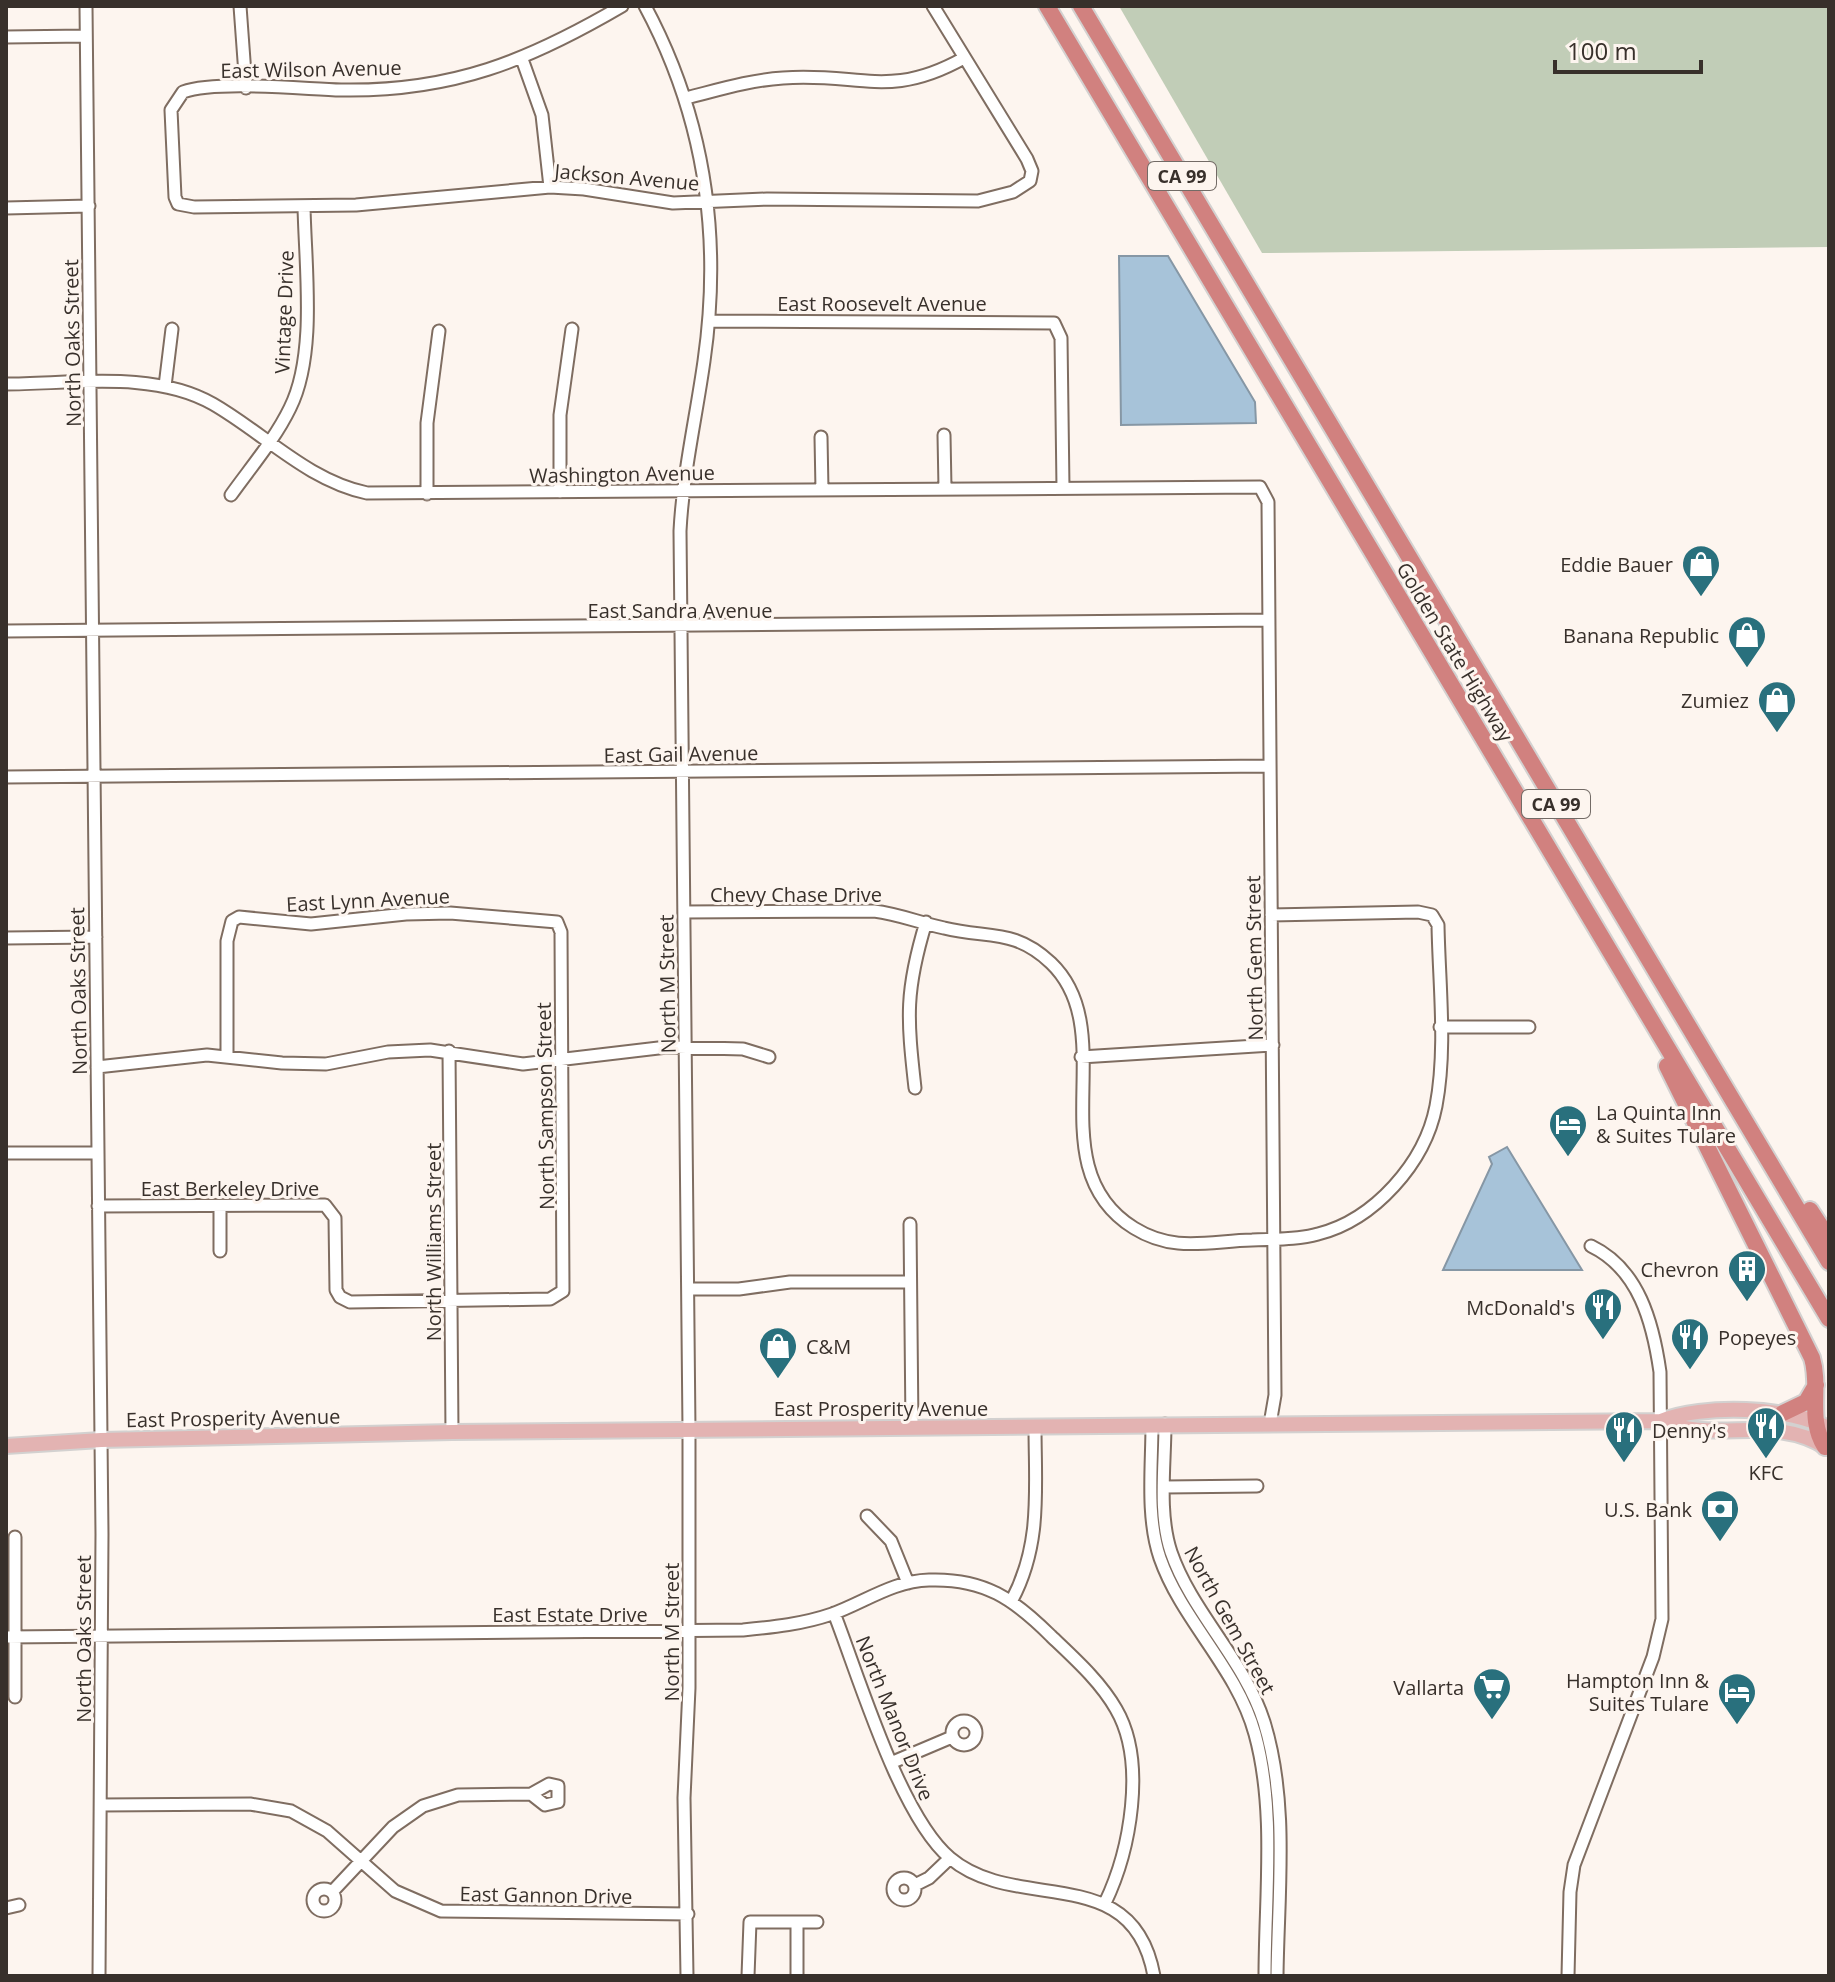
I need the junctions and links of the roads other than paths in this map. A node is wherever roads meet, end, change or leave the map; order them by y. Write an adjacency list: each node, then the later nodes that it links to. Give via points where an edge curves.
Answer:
1 (86, 6): 8 (street, North Oaks Street)
2 (240, 6): 12 (street)
3 (622, 6): 11 (street, East Wilson Avenue)
4 (645, 6): 13 (street, North M Street)
5 (933, 6): 10 (street)
6 (1047, 6): 52 (highway, Golden State Highway / CA 99)
7 (1081, 6): 64 (highway, Golden State Highway / CA 99)
8 (86, 36): 9 (street); 17 (street, North Oaks Street)
9 (6, 37)
10 (964, 58): 13 (street, via 903,83 783,78); 15 (street, Jackson Avenue, via 1027,159 1032,171 1024,186 978,201)
11 (522, 59): 12 (street, East Wilson Avenue, via 410,86); 14 (street, via 542,115)
12 (246, 88): 16 (street, East Wilson Avenue, via 192,89 177,96 171,110)
13 (686, 98): 15 (street, North M Street)
14 (550, 187): 15 (street, Jackson Avenue, via 673,203); 18 (street, Jackson Avenue)
15 (709, 202): 20 (street, North M Street)
16 (178, 204): 18 (street, Jackson Avenue)
17 (89, 206): 19 (street); 25 (street, North Oaks Street)
18 (304, 206): 29 (street, Vintage Drive, via 303,365 289,409)
19 (6, 208)
20 (709, 321): 31 (street, East Roosevelt Avenue, via 1054,323 1061,338); 32 (street, North M Street)
21 (172, 329): 26 (street)
22 (572, 329): 34 (street, via 560,415)
23 (439, 331): 36 (street, via 427,423)
24 (6, 384): 25 (street, Washington Avenue)
25 (91, 384): 26 (street, Washington Avenue); 40 (street, North Oaks Street)
26 (165, 386): 29 (street, Washington Avenue, via 212,403)
27 (944, 435): 30 (street)
28 (821, 437): 33 (street)
29 (268, 441): 36 (street, Washington Avenue, via 310,470 351,489); 37 (street, Vintage Drive)
30 (945, 488): 31 (street, Washington Avenue); 33 (street, Washington Avenue)
31 (1063, 488): 35 (street, Washington Avenue, via 1253,486)
32 (683, 489): 33 (street, Washington Avenue); 34 (street, Washington Avenue); 39 (street, North M Street)
33 (822, 490)
34 (560, 492): 36 (street, Washington Avenue)
35 (1265, 492): 38 (street, North Gem Street)
36 (427, 494)
37 (231, 495)
38 (1268, 620): 39 (street, East Sandra Avenue); 42 (street, North Gem Street)
39 (681, 628): 40 (street, East Sandra Avenue); 43 (street, North M Street)
40 (92, 630): 41 (street, East Sandra Avenue); 45 (street, North Oaks Street)
41 (6, 631)
42 (1269, 766): 43 (street, East Gail Avenue); 47 (street, North Gem Street)
43 (681, 773): 45 (street, East Gail Avenue); 46 (street, North M Street)
44 (6, 777): 45 (street, East Gail Avenue)
45 (94, 777): 50 (street, North Oaks Street)
46 (684, 912): 49 (street, Chevy Chase Drive, via 874,911); 56 (street, North M Street)
47 (1271, 915): 53 (street, Chevy Chase Drive, via 1432,915 1438,925); 55 (street, North Gem Street)
48 (557, 922): 58 (street, East Lynn Avenue, via 450,913 311,924 245,915 232,921 227,941); 61 (street, North Sampson Street)
49 (926, 922): 60 (street, Chevy Chase Drive, via 1005,935 1038,952 1054,966 1074,999); 63 (street, via 911,969 907,1006)
50 (96, 937): 51 (street); 62 (street, North Oaks Street)
51 (6, 938)
52 (1642, 1005): 79 (highway, Golden State Highway / CA 99); 80 (highway, via 1659,1050 1808,1347)
53 (1440, 1027): 54 (street); 70 (street, Chevy Chase Drive, via 1430,1132 1396,1183 1340,1225 1300,1238)
54 (1529, 1027)
55 (1273, 1045): 60 (street); 70 (street, North Gem Street)
56 (685, 1048): 59 (street, via 743,1049); 61 (street, via 625,1049); 76 (street, North M Street)
57 (449, 1051): 58 (street, via 388,1052 304,1065); 61 (street, via 523,1064); 78 (street, North Williams Street)
58 (227, 1056): 62 (street, via 188,1055)
59 (769, 1057)
60 (1081, 1057): 70 (street, Chevy Chase Drive, via 1083,1146 1088,1170 1106,1204 1150,1237 1189,1246)
61 (562, 1061): 77 (street, North Sampson Street)
62 (97, 1067): 66 (street, North Oaks Street)
63 (915, 1088)
64 (1764, 1152): 71 (highway, via 1788,1176); 74 (highway, Golden State Highway / CA 99)
65 (6, 1153): 66 (street)
66 (98, 1153): 67 (street, North Oaks Street)
67 (98, 1206): 68 (street, East Berkeley Drive); 90 (street, North Oaks Street)
68 (220, 1206): 73 (street); 78 (street, East Berkeley Drive, via 330,1207 335,1218 336,1290 344,1300)
69 (910, 1224): 75 (street)
70 (1274, 1239): 84 (street, North Gem Street, via 1275,1395)
71 (1829, 1239)
72 (1591, 1246): 82 (street, via 1613,1256 1649,1316 1660,1372)
73 (220, 1251)
74 (1829, 1262)
75 (910, 1282): 76 (street); 87 (street)
76 (688, 1289): 88 (street, North M Street)
77 (563, 1291): 78 (street, East Berkeley Drive, via 550,1299)
78 (452, 1300): 89 (street, North Williams Street)
79 (1829, 1319)
80 (1817, 1383): 81 (highway, via 1806,1402); 85 (highway)
81 (1783, 1413): 82 (main road, East Prosperity Avenue, via 1680,1413); 85 (main road, East Prosperity Avenue)
82 (1661, 1421): 84 (main road, East Prosperity Avenue); 92 (main road, East Prosperity Avenue, via 1678,1428 1785,1430); 125 (street, via 1659,1636 1574,1865)
83 (1158, 1424): 84 (main road, East Prosperity Avenue); 86 (main road, East Prosperity Avenue); 94 (street, North Gem Street); 123 (street, North Gem Street, via 1152,1504 1159,1554 1171,1584 1241,1697 1260,1755 1265,1794)
84 (1270, 1424)
85 (1822, 1425): 92 (highway)
86 (1035, 1426): 87 (main road, East Prosperity Avenue); 98 (street, via 1035,1536 1029,1565)
87 (912, 1427): 88 (main road, East Prosperity Avenue)
88 (689, 1429): 89 (main road, East Prosperity Avenue); 100 (street, North M Street)
89 (452, 1432): 90 (main road, East Prosperity Avenue)
90 (101, 1440): 91 (main road, East Prosperity Avenue); 102 (street, North Oaks Street)
91 (6, 1446)
92 (1827, 1448)
93 (1257, 1486): 94 (street)
94 (1165, 1487): 124 (street, North Gem Street, via 1165,1522 1175,1561 1248,1683 1271,1749 1279,1813)
95 (867, 1516): 97 (street, via 891,1541)
96 (15, 1537): 101 (street)
97 (908, 1583): 98 (street, East Estate Drive, via 963,1583); 99 (street, East Estate Drive)
98 (1012, 1600): 112 (street, East Estate Drive, via 1098,1684 1125,1731 1130,1758 1128,1842)
99 (834, 1613): 100 (street, East Estate Drive, via 795,1624); 105 (street, North Manor Drive)
100 (688, 1631): 102 (street, East Estate Drive); 115 (street, North M Street)
101 (10, 1636): 102 (street, East Estate Drive); 103 (street)
102 (101, 1636): 107 (street, North Oaks Street)
103 (15, 1697)
104 (952, 1737): 105 (street)
105 (893, 1762): 108 (street, North Manor Drive, via 920,1824)
106 (531, 1794): 109 (street, via 458,1795 423,1806)
107 (101, 1805): 109 (street, East Gannon Drive, via 271,1805 309,1819); 118 (street, North Oaks Street)
108 (950, 1858): 110 (street); 112 (street, North Manor Drive, via 991,1880)
109 (360, 1860): 111 (street); 115 (street, East Gannon Drive, via 395,1891 441,1911)
110 (915, 1885)
111 (332, 1892)
112 (1105, 1903): 122 (street, North Manor Drive, via 1134,1927 1151,1958)
113 (19, 1905): 114 (street)
114 (6, 1908)
115 (688, 1914): 119 (street, North M Street)
116 (797, 1922): 117 (street); 120 (street, via 750,1922); 121 (street)
117 (817, 1922)
118 (99, 1976)
119 (687, 1976)
120 (748, 1976)
121 (797, 1976)
122 (1154, 1976)
123 (1265, 1976)
124 (1277, 1976)
125 (1568, 1976)

